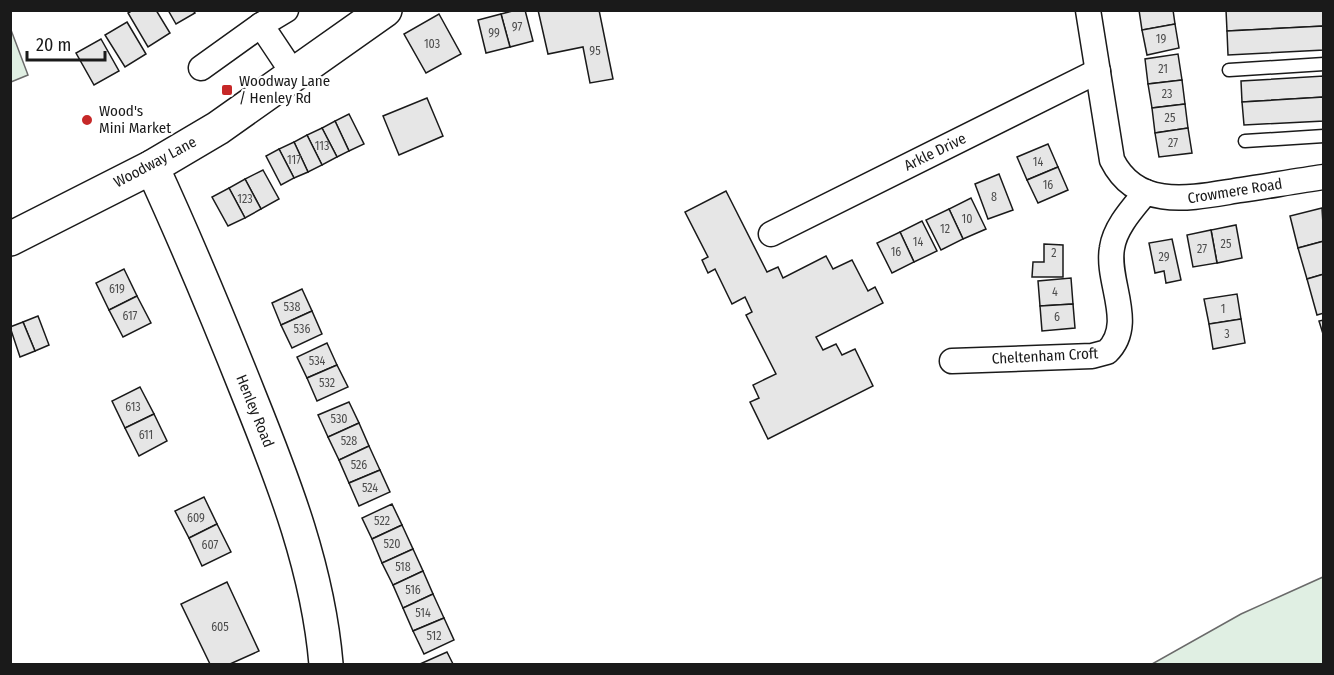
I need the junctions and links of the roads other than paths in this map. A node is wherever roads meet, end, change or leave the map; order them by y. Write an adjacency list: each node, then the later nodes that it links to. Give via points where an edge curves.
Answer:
1 (286, 10): 4 (street)
2 (385, 10): 9 (main road, Woodway Lane)
3 (1088, 10): 8 (street)
4 (261, 25): 6 (street); 9 (street)
5 (1323, 64): 7 (lane)
6 (201, 68)
7 (1229, 70)
8 (1098, 71): 14 (street, via 1112,160 1126,179); 15 (street, Arkle Drive)
9 (294, 76): 12 (main road, Woodway Lane)
10 (1323, 136): 11 (lane)
11 (1245, 141)
12 (152, 167): 16 (main road, Woodway Lane); 18 (main road, Henley Road, via 200,272 286,487 304,540)
13 (1323, 177): 14 (street, Crowmere Road, via 1182,200)
14 (1146, 192): 17 (street, Cheltenham Croft, via 1128,214 1112,249 1120,322 1119,335 1107,352 1092,356)
15 (771, 234)
16 (10, 239)
17 (952, 361)
18 (326, 664)

